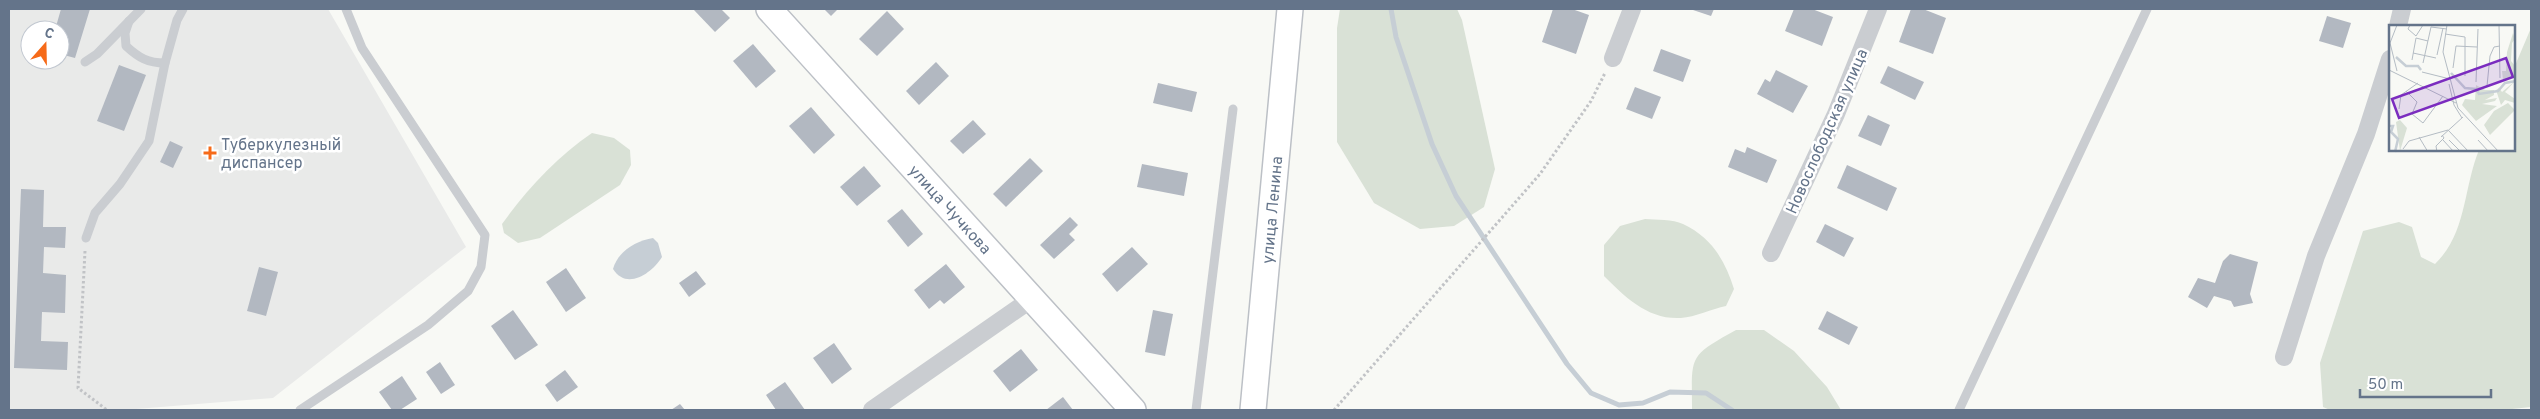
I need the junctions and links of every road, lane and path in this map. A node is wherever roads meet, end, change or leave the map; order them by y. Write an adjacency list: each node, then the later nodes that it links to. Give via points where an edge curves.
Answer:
1 (141, 9): 10 (lane)
2 (184, 9): 15 (lane, via 177,20)
3 (346, 9): 22 (lane, via 362,48 485,235 481,267 468,290 428,325)
4 (769, 9): 19 (street, улица Чучкова)
5 (1289, 9): 26 (street, улица Ленина)
6 (1632, 9): 12 (street)
7 (1878, 9): 18 (street, Новослободская улица, via 1836,114)
8 (2147, 9): 28 (lane)
9 (2402, 9): 11 (street)
10 (130, 19): 13 (lane, via 97,54); 15 (lane, via 125,33 126,46 140,58)
11 (2398, 25)
12 (1613, 58): 27 (path, via 1591,101 1540,174)
13 (85, 62)
14 (2389, 62): 20 (street, via 2366,134 2316,256)
15 (165, 63): 17 (lane, via 149,141 96,213)
16 (1233, 109): 25 (lane)
17 (86, 238): 21 (path, via 78,388)
18 (1772, 253)
19 (1030, 300): 23 (street); 24 (street, улица Чучкова)
20 (2284, 357)
21 (107, 410)
22 (300, 410)
23 (872, 410)
24 (1132, 410)
25 (1196, 410)
26 (1253, 410)
27 (1334, 410)
28 (1960, 410)

